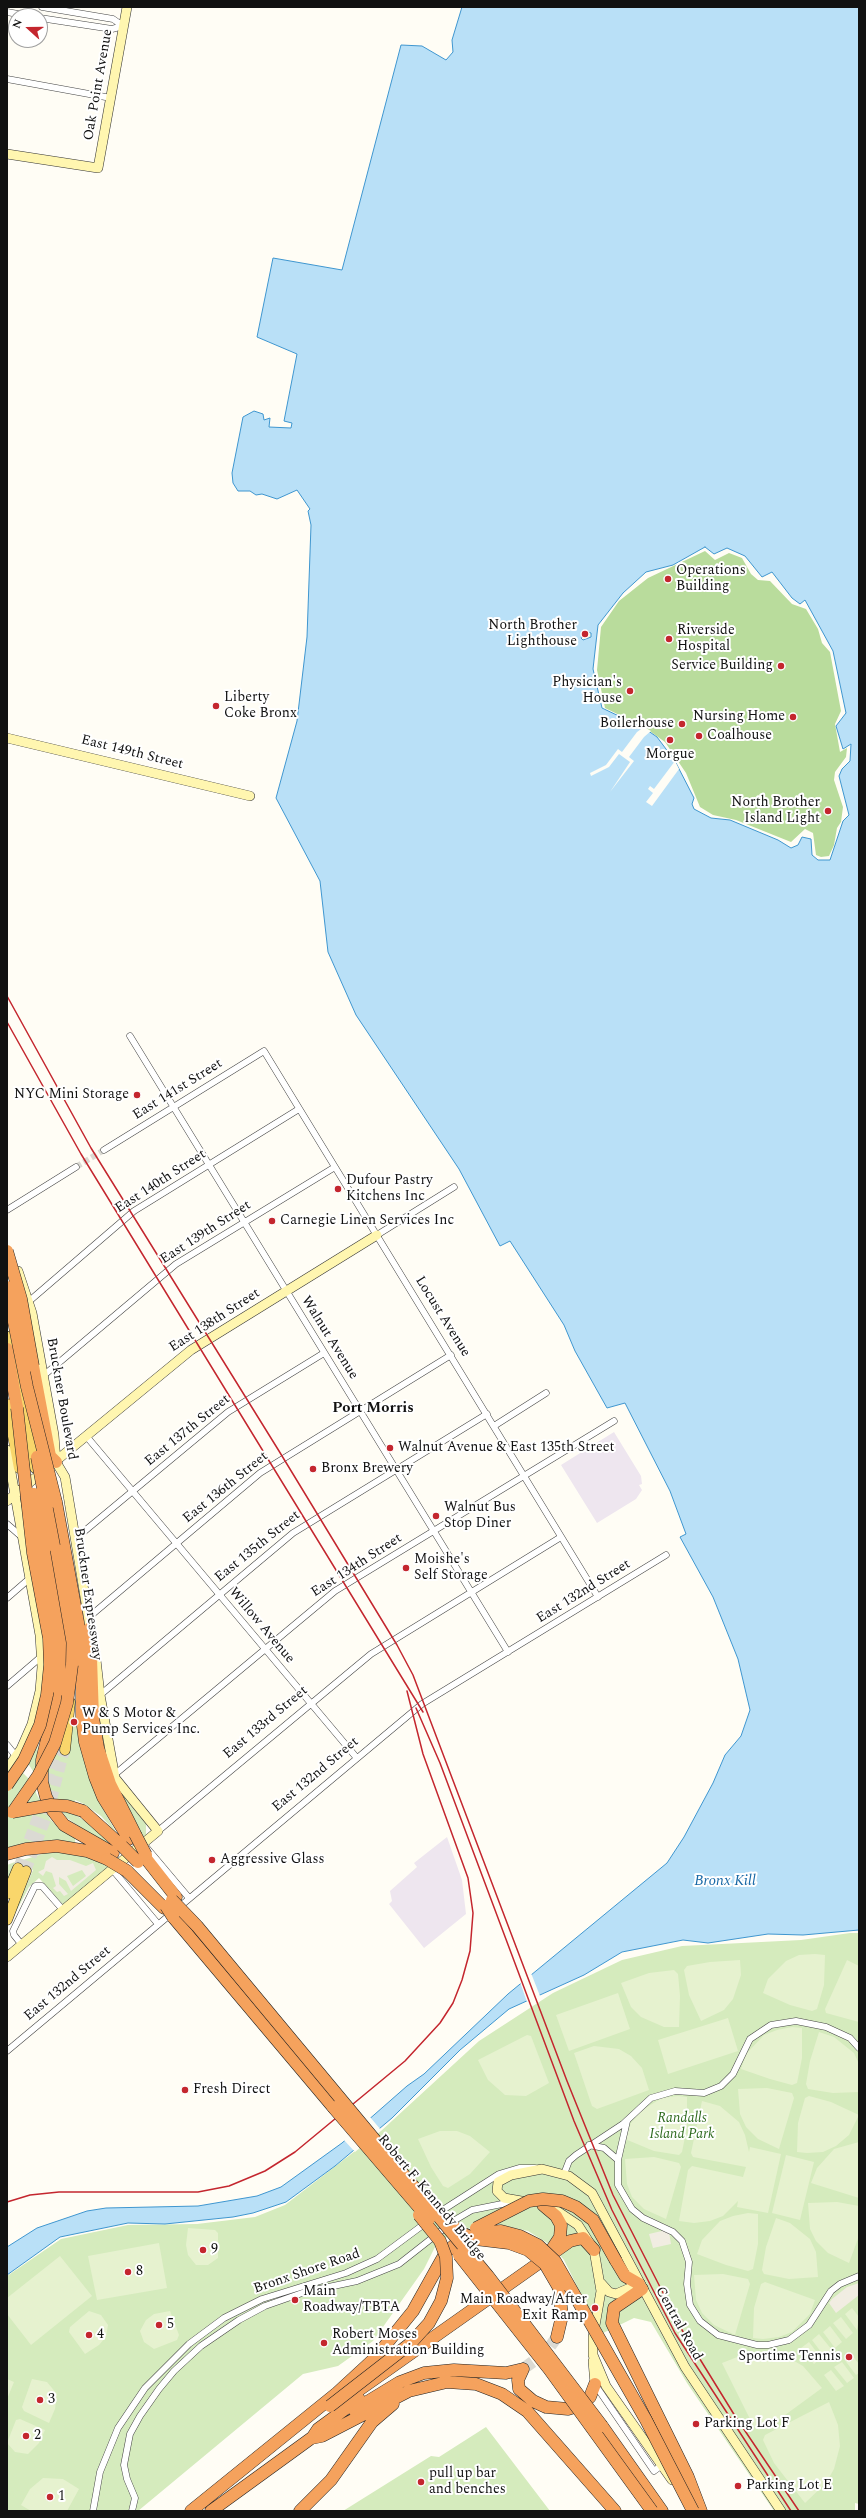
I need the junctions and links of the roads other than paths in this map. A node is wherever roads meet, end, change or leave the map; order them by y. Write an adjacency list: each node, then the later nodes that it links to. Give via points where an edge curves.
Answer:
1 (42, 7): 4 (street, via 113,19)
2 (127, 7): 4 (main road, Oak Point Avenue)
3 (48, 19): 4 (street, via 112,29)
4 (124, 26): 6 (main road, Oak Point Avenue)
5 (7, 79): 6 (street)
6 (111, 98): 7 (main road, Oak Point Avenue, via 98,168)
7 (7, 154)
8 (7, 738): 9 (main road, East 149th Street)
9 (250, 796)
10 (130, 1036): 12 (street, Walnut Avenue)
11 (264, 1051): 12 (street, East 141st Street); 13 (street, Locust Avenue)
12 (173, 1107): 14 (street, East 141st Street); 15 (street, Walnut Avenue)
13 (299, 1109): 15 (street, East 140th Street); 17 (street, Locust Avenue)
14 (104, 1150)
15 (209, 1165): 20 (street, Walnut Avenue); 26 (street, East 140th Street, via 134,1211)
16 (76, 1167): 19 (street)
17 (335, 1167): 20 (street, East 139th Street); 21 (street, Locust Avenue)
18 (454, 1187): 21 (street, East 138th Street)
19 (7, 1210)
20 (244, 1222): 25 (street, Walnut Avenue); 32 (street, East 139th Street, via 176,1264)
21 (377, 1235): 25 (main road, East 138th Street); 31 (street, Locust Avenue)
22 (7, 1244): 26 (main road, Bruckner Boulevard)
23 (7, 1251): 41 (highway, bridge, via 21,1299 50,1456)
24 (7, 1287): 28 (highway, Bruckner Expressway, bridge)
25 (286, 1292): 30 (street, Walnut Avenue); 39 (main road, East 138th Street, via 191,1350)
26 (29, 1301): 27 (street, East 140th Street); 32 (main road, Bruckner Boulevard)
27 (7, 1317): 44 (main road)
28 (15, 1336): 76 (highway, bridge, via 62,1589 72,1664 67,1704 55,1742 34,1782); 80 (highway, Bruckner Expressway, bridge, via 64,1536 82,1644 82,1718 89,1758 103,1797)
29 (7, 1349): 34 (highway, Bruckner Expressway)
30 (324, 1353): 35 (street, Walnut Avenue); 46 (street, East 137th Street, via 228,1412)
31 (451, 1355): 35 (street, East 136th Street); 36 (street, Locust Avenue)
32 (43, 1376): 41 (main road, Bruckner Boulevard, via 54,1435)
33 (546, 1393): 38 (street)
34 (10, 1408): 45 (main road, via 14,1446); 74 (highway, bridge, via 49,1638 50,1664 47,1695 40,1725 27,1756); 80 (highway, Bruckner Expressway, bridge, via 61,1654 59,1690 42,1760 44,1789 55,1814 71,1830)
35 (360, 1411): 42 (street, Walnut Avenue); 55 (street, East 136th Street, via 260,1473)
36 (487, 1414): 38 (street, Locust Avenue); 42 (street, East 135th Street)
37 (614, 1421): 43 (street, East 134th Street)
38 (494, 1426): 43 (street, Locust Avenue)
39 (87, 1436): 41 (main road, East 138th Street); 46 (street, Willow Avenue)
40 (7, 1450): 47 (main road)
41 (56, 1462): 44 (main road, East 138th Street); 53 (main road, Bruckner Boulevard, via 65,1477); 54 (main road)
42 (396, 1470): 50 (street, Walnut Avenue); 59 (street, East 135th Street, via 301,1528)
43 (524, 1476): 50 (street, East 134th Street); 52 (street, Locust Avenue)
44 (36, 1477): 45 (main road, East 138th Street); 54 (main road)
45 (25, 1486): 47 (main road, East 138th Street); 54 (main road, via 41,1537 62,1651 61,1749 70,1707 69,1656)
46 (133, 1492): 53 (street, East 137th Street); 55 (street, Willow Avenue)
47 (15, 1494): 48 (main road, East 138th Street); 51 (main road)
48 (7, 1501)
49 (7, 1524): 51 (street)
50 (434, 1531): 58 (street, Walnut Avenue); 63 (street, East 134th Street, via 344,1586)
51 (22, 1537): 57 (main road)
52 (561, 1537): 58 (street, East 133rd Street); 60 (street, Locust Avenue)
53 (75, 1539): 62 (main road, Bruckner Boulevard)
54 (50, 1540)
55 (176, 1543): 59 (street, Willow Avenue); 62 (street, East 136th Street)
56 (666, 1555): 60 (street, East 132nd Street)
57 (29, 1579): 61 (street); 65 (main road)
58 (471, 1592): 64 (street, Walnut Avenue); 68 (street, East 133rd Street, via 379,1648)
59 (220, 1595): 63 (street, Willow Avenue); 67 (street, East 135th Street)
60 (598, 1597): 64 (street, East 132nd Street)
61 (7, 1598)
62 (89, 1622): 67 (main road, Bruckner Boulevard, via 95,1646); 80 (highway, via 93,1718 98,1748)
63 (265, 1649): 68 (street, Willow Avenue); 73 (street, East 134th Street)
64 (508, 1652): 71 (street, East 132nd Street, via 422,1704)
65 (42, 1656): 66 (street); 70 (main road, via 38,1703 28,1733)
66 (7, 1686)
67 (100, 1695): 73 (main road, Bruckner Boulevard)
68 (311, 1704): 71 (street, Willow Avenue); 77 (street, East 133rd Street)
69 (7, 1745): 70 (street)
70 (16, 1756): 72 (main road)
71 (356, 1757): 83 (street, East 132nd Street)
72 (7, 1769)
73 (114, 1775): 77 (main road, Bruckner Boulevard)
74 (7, 1785)
75 (7, 1814): 80 (highway, bridge, via 26,1808 52,1805 83,1811)
76 (7, 1820)
77 (158, 1831): 80 (main road, East 133rd Street)
78 (50, 1846): 79 (highway); 80 (highway); 81 (highway)
79 (7, 1854)
80 (129, 1854): 83 (highway); 83 (street); 83 (highway, Bruckner Expressway, via 157,1873); 84 (main road, East 133rd Street); 86 (street)
81 (17, 1867): 82 (main road); 85 (main road)
82 (7, 1894)
83 (174, 1902): 86 (street, East 132nd Street); 91 (highway, Robert F. Kennedy Bridge, bridge, via 173,1917); 97 (highway, Robert F. Kennedy Bridge, bridge, via 197,1926)
84 (63, 1910): 87 (main road, East 133rd Street); 87 (street, via 42,1886 35,1886 14,1931)
85 (7, 1920)
86 (158, 1924): 90 (street, East 132nd Street)
87 (22, 1945): 88 (main road, East 133rd Street)
88 (7, 1957)
89 (859, 2048): 92 (street, via 850,2038 833,2028 796,2021 778,2023 761,2030 750,2040 733,2074 721,2086 704,2093 662,2093 645,2101)
90 (7, 2051)
91 (333, 2107): 122 (highway, bridge, via 349,2132 437,2237 444,2251 448,2271 439,2304 418,2337); 135 (highway, Robert F. Kennedy Bridge, bridge, via 511,2319 575,2402)
92 (628, 2120): 93 (street); 94 (street)
93 (589, 2145): 94 (street, via 604,2148); 96 (street, via 572,2158)
94 (618, 2160): 105 (street, via 618,2185 632,2209 643,2218 673,2232 685,2246 689,2262 687,2284 690,2305 700,2320 718,2335 758,2345 789,2340 809,2325 831,2291)
95 (542, 2169): 96 (main road, Central Road); 98 (main road, via 510,2175 498,2182 497,2191 501,2196); 103 (street, Bronx Shore Road, via 519,2168 491,2178)
96 (564, 2174): 108 (main road, Central Road, via 580,2182 596,2197)
97 (412, 2184): 116 (highway, bridge, via 461,2233 479,2240 519,2246 546,2264 555,2277 562,2299 562,2316); 136 (highway, Robert F. Kennedy Bridge, bridge, via 552,2358)
98 (520, 2202): 99 (main road); 104 (street, Bronx Shore Road, via 488,2205 464,2214 409,2257)
99 (543, 2205): 101 (main road, via 573,2221 586,2235); 102 (highway, via 559,2220 562,2231 558,2242)
100 (477, 2231): 108 (highway, bridge, via 529,2201 562,2201 576,2206 593,2220 625,2276); 126 (highway, via 455,2244 440,2262 413,2311 379,2353 346,2385); 137 (highway, bridge, via 501,2231 520,2236 538,2245 555,2261 646,2420)
101 (594, 2250): 102 (highway, via 585,2239 575,2238); 107 (main road)
102 (544, 2258): 117 (highway)
103 (377, 2259): 104 (street); 106 (street, Bronx Shore Road, via 346,2273)
104 (383, 2271): 109 (street, Bronx Shore Road, via 357,2281)
105 (859, 2276)
106 (310, 2283): 109 (street); 110 (street, Bronx Shore Road)
107 (601, 2283): 108 (main road, via 609,2292 616,2294); 114 (main road)
108 (641, 2286): 115 (highway, via 614,2308 611,2318); 139 (main road, Central Road, via 703,2397)
109 (315, 2290): 111 (street, Bronx Shore Road)
110 (262, 2299): 111 (street); 112 (street, Bronx Shore Road)
111 (265, 2306): 113 (street, Bronx Shore Road)
112 (233, 2313): 113 (street); 121 (street, Bronx Shore Road, via 179,2352)
113 (239, 2320): 123 (street, Bronx Shore Road, via 211,2338 182,2362)
114 (596, 2326): 115 (highway, via 606,2326); 118 (main road)
115 (615, 2331): 138 (highway, via 688,2478)
116 (557, 2337)
117 (428, 2345): 122 (highway, bridge, via 350,2397); 127 (highway, via 318,2429)
118 (592, 2355): 120 (main road); 128 (main road, via 606,2386)
119 (432, 2384): 127 (highway, via 398,2395 322,2436); 133 (highway, via 395,2403 377,2416 331,2480); 134 (highway, via 476,2384 514,2401 531,2416)
120 (595, 2384): 127 (highway, via 584,2403 563,2409 537,2404 524,2394 518,2386 519,2375 523,2369 500,2373 446,2370 416,2376 384,2391); 128 (street, via 600,2395 654,2471)
121 (138, 2397): 123 (street); 124 (street, Bronx Shore Road)
122 (330, 2406): 126 (highway)
123 (145, 2407): 125 (street, Bronx Shore Road)
124 (121, 2424): 125 (street, via 129,2422); 129 (street, Bronx Shore Road, via 103,2461)
125 (133, 2428): 130 (street, Bronx Shore Road, via 127,2441 124,2465 135,2498)
126 (285, 2436): 131 (highway)
127 (312, 2438): 132 (highway, via 250,2480)
128 (662, 2465): 137 (main road)
129 (94, 2509)
130 (132, 2511)
131 (191, 2511)
132 (211, 2511)
133 (300, 2511)
134 (615, 2511)
135 (652, 2511)
136 (662, 2511)
137 (693, 2511)
138 (701, 2511)
139 (781, 2511)

